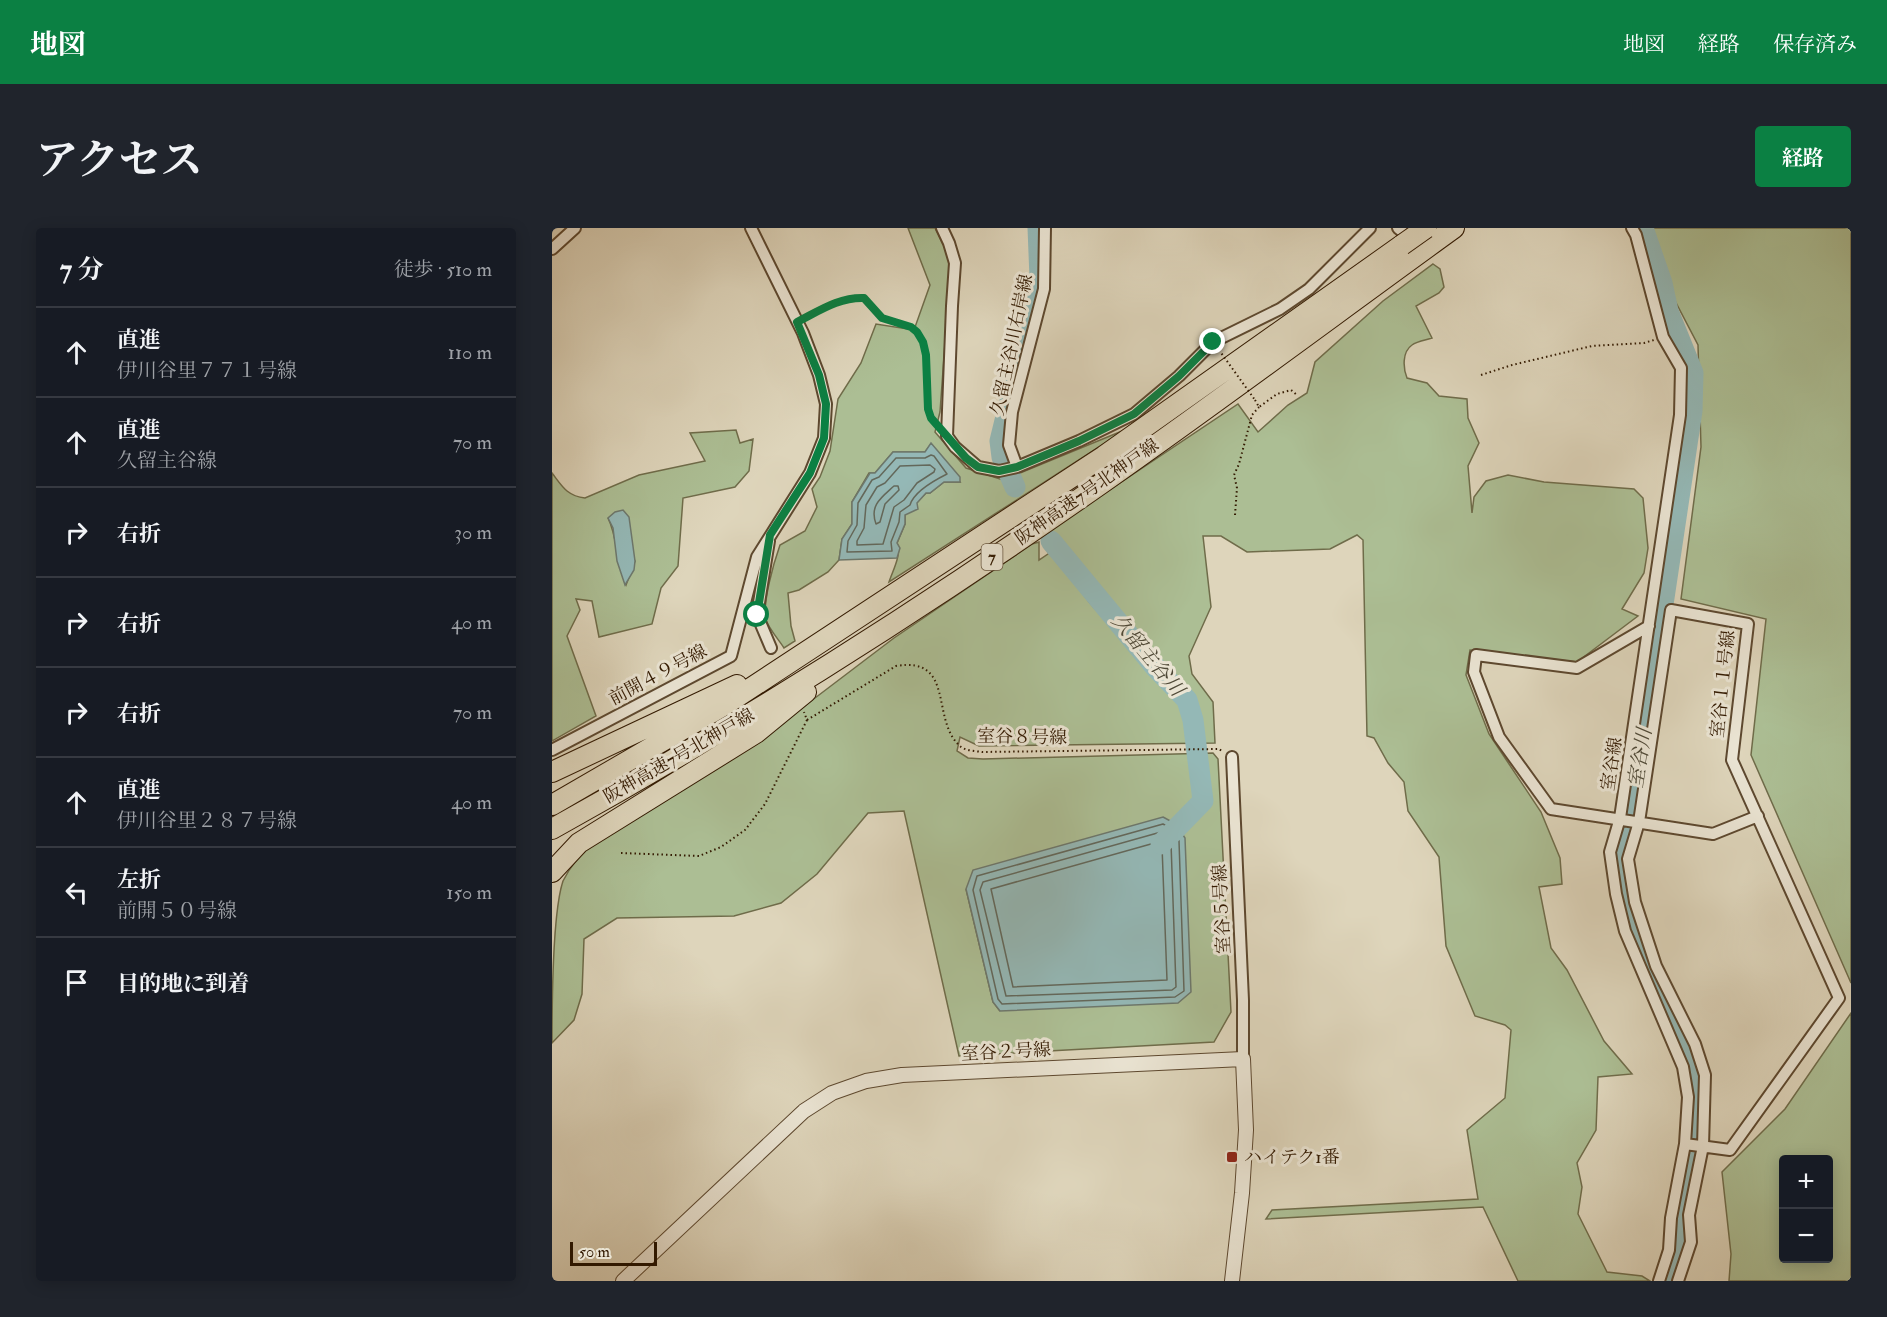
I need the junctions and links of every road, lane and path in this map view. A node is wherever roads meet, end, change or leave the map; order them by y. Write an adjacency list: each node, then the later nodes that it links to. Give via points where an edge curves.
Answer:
1 (575, 228): 11 (street)
2 (752, 228): 12 (street, 前開４９号線)
3 (942, 228): 18 (street, via 955,263)
4 (1045, 228): 19 (street, 久留主谷川右岸線, via 1044,289 1012,412)
5 (1370, 228): 19 (street, via 1309,290 1213,342 1134,414)
6 (1426, 228): 10 (highway, 阪神高速7号北神戸線 / 7, bridge)
7 (1441, 228): 10 (street, via 1419,244)
8 (1454, 228): 10 (highway, 阪神高速7号北神戸線 / 7)
9 (1632, 228): 13 (street, 室谷線)
10 (1404, 244): 23 (highway, 阪神高速7号北神戸線 / 7, via 1104,481); 25 (highway, 阪神高速7号北神戸線 / 7, via 1104,456)
11 (552, 249)
12 (797, 322): 18 (path, via 834,303 864,298 882,318 911,327 923,342 926,355 928,409); 21 (street, 前開４９号線, via 819,375 826,404 824,438 810,473)
13 (1663, 337): 15 (path, via 1644,343 1592,346); 22 (street, 室谷線, via 1681,368 1680,415)
14 (1219, 350): 17 (path, bridge)
15 (1481, 375)
16 (1297, 395): 17 (path, via 1291,390 1277,394)
17 (1259, 407): 20 (path, via 1252,416 1234,475)
18 (947, 436): 19 (street, via 978,467)
19 (1010, 468)
20 (1235, 515)
21 (770, 535): 24 (street, via 757,615); 28 (street, 前開４９号線, via 757,558 730,656)
22 (1649, 626): 33 (street, 室谷線); 33 (street, via 1577,668 1476,655 1474,672 1499,737 1551,809)
23 (863, 644): 35 (highway, 阪神高速7号北神戸線 / 7); 37 (highway, via 756,733 579,843)
24 (771, 648)
25 (805, 653): 30 (highway); 31 (highway, 阪神高速7号北神戸線 / 7, via 728,703)
26 (804, 709): 27 (path)
27 (807, 720): 29 (path, 室谷８号線, via 896,666 910,664 925,668 936,681 949,733 961,748 982,752 1219,749); 36 (path, via 765,804 746,830 699,856)
28 (552, 750)
29 (1232, 757): 38 (street, 室谷５号線, via 1244,1000)
30 (552, 772)
31 (552, 805)
32 (1758, 816): 34 (street, via 1713,834); 34 (street, 室谷１１号線, via 1732,760 1748,624 1671,610); 40 (street, 室谷１１号線, via 1839,998 1730,1150)
33 (1620, 818): 34 (street); 39 (street, 室谷線, via 1610,852 1616,894 1625,931 1683,1067 1688,1097)
34 (1639, 822): 40 (street, 室谷１１号線, via 1628,859 1635,902 1656,966 1695,1044 1705,1075)
35 (552, 829)
36 (621, 853)
37 (552, 872)
38 (1243, 1059): 41 (street, 室谷２号線, via 902,1075 866,1081 832,1093 804,1111); 42 (street, via 1246,1130)
39 (1685, 1144): 40 (street); 43 (street, 室谷線, via 1669,1250)
40 (1703, 1146): 44 (street, via 1689,1215 1691,1242)
41 (623, 1281)
42 (1232, 1281)
43 (1659, 1281)
44 (1678, 1281)

